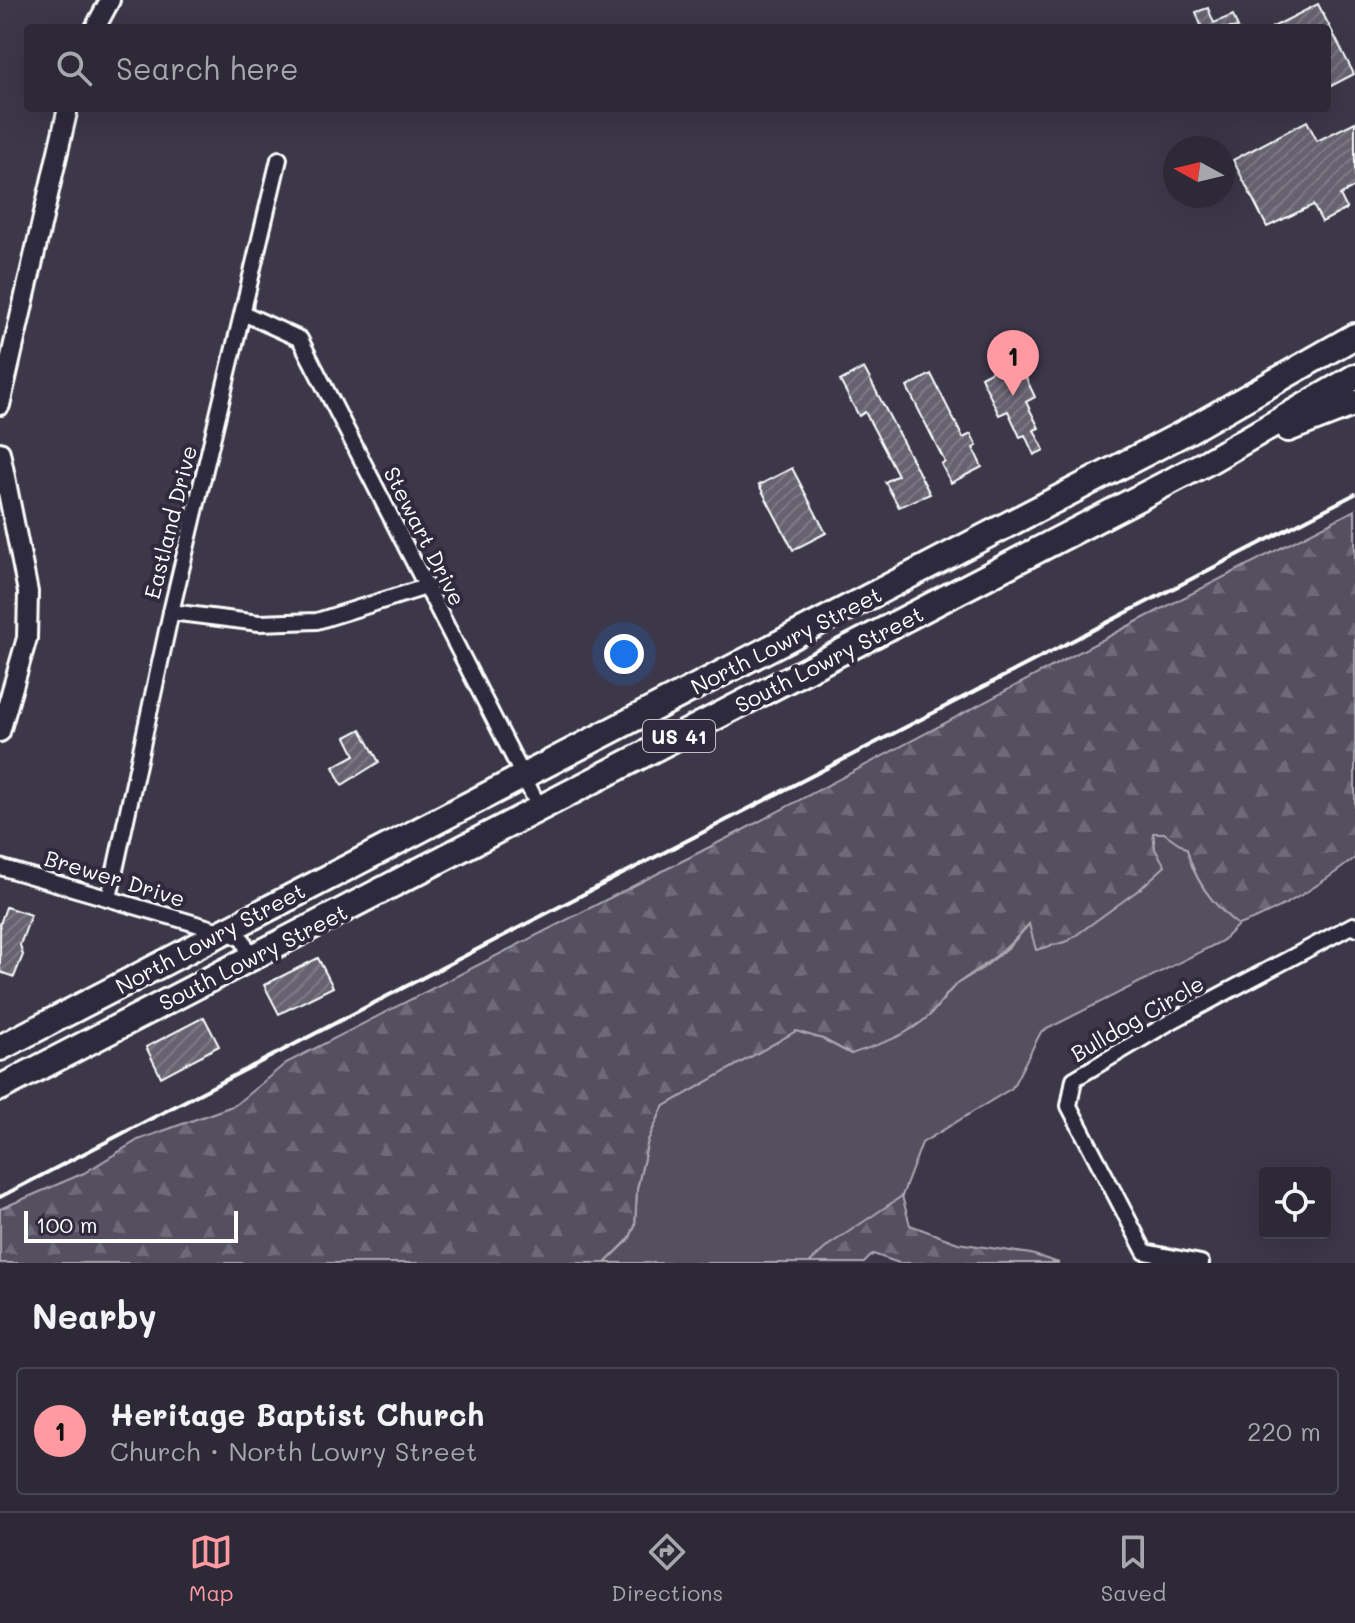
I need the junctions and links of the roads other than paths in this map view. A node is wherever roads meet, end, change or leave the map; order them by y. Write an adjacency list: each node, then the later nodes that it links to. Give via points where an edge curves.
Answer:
1 (110, 0): 2 (street)
2 (97, 24)
3 (67, 112): 9 (street)
4 (279, 159): 5 (street, Eastland Drive)
5 (243, 313): 16 (street, Stewart Drive, via 300,339); 17 (street, Eastland Drive)
6 (1355, 336): 10 (main road, North Lowry Street / US 41)
7 (1355, 377): 12 (main road, South Lowry Street / US 41)
8 (1355, 403): 12 (main road)
9 (0, 405)
10 (1188, 431): 13 (main road); 14 (main road, North Lowry Street / US 41)
11 (0, 452): 18 (street, via 28,592 27,638)
12 (1225, 452): 13 (main road, South Lowry Street / US 41)
13 (1204, 464): 15 (main road, South Lowry Street / US 41)
14 (991, 533): 15 (main road); 19 (main road, North Lowry Street / US 41)
15 (1007, 566): 20 (main road, South Lowry Street / US 41)
16 (426, 587): 17 (street, via 317,621 259,623); 19 (street, Stewart Drive)
17 (171, 612): 22 (street, Eastland Drive)
18 (0, 732)
19 (524, 775): 20 (street, Stewart Drive); 24 (main road, North Lowry Street / US 41)
20 (540, 809): 25 (main road, South Lowry Street / US 41)
21 (0, 867): 22 (street, Brewer Drive)
22 (109, 898): 24 (street, Brewer Drive)
23 (1355, 928): 28 (street, Bulldog Circle, via 1184,1014 1074,1079 1069,1106 1145,1252)
24 (219, 933): 25 (street, Brewer Drive, via 243,940); 26 (main road, North Lowry Street / US 41)
25 (251, 958): 27 (main road, South Lowry Street / US 41)
26 (0, 1048)
27 (1, 1086)
28 (1201, 1263)

